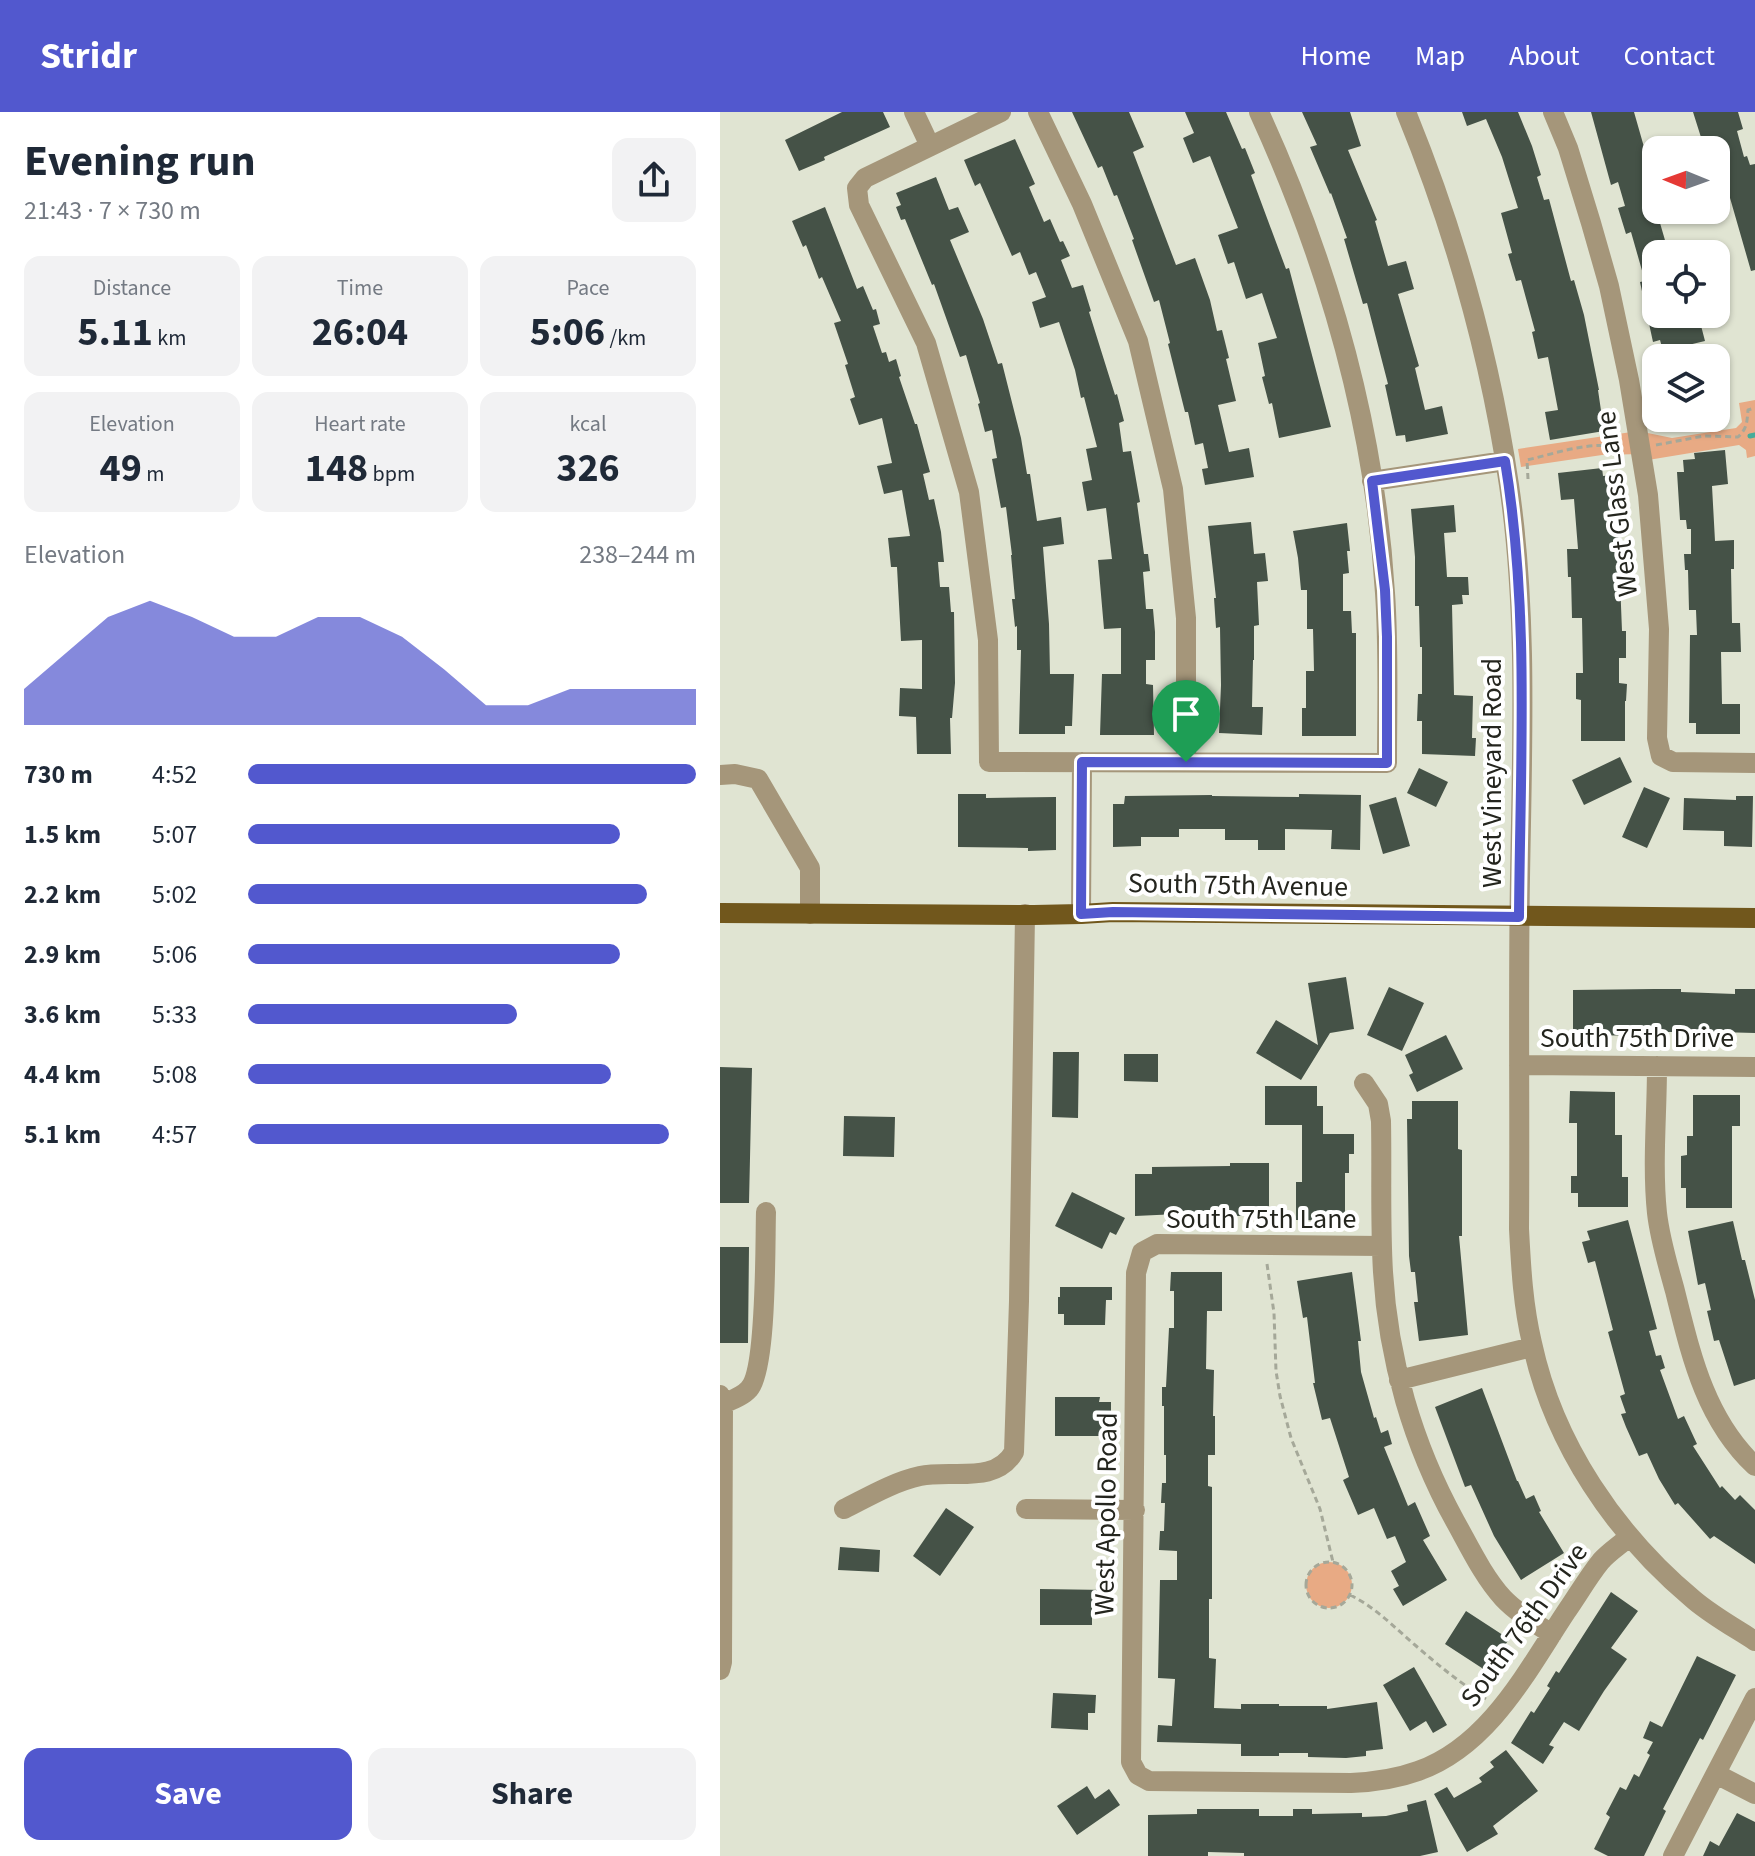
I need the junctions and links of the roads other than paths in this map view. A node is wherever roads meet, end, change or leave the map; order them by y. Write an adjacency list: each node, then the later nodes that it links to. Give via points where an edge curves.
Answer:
1 (914, 112): 7 (street)
2 (1001, 112): 7 (street)
3 (1038, 112): 11 (street, via 1138,341 1173,489 1186,618)
4 (1259, 112): 9 (street, via 1288,175 1324,279)
5 (1406, 112): 8 (street, West Vineyard Road, via 1469,294)
6 (1553, 112): 12 (street, West Glass Lane, via 1609,286 1634,406 1659,629 1661,756 1673,762)
7 (930, 146): 10 (street, via 865,178 857,188 859,205 926,343 969,492 988,640 989,762)
8 (1505, 461): 9 (street); 18 (street, West Vineyard Road, via 1521,633)
9 (1372, 481): 11 (street, via 1385,590 1387,763)
10 (1082, 762): 11 (street); 17 (street)
11 (1186, 762)
12 (1755, 763)
13 (720, 775): 15 (street, via 758,779 810,868)
14 (720, 913): 15 (main road, South 75th Avenue)
15 (810, 914): 16 (main road, South 75th Avenue)
16 (1025, 914): 17 (main road, South 75th Avenue); 32 (street, via 1014,1452 1000,1468 922,1475)
17 (1081, 914): 18 (main road, South 75th Avenue)
18 (1519, 917): 19 (main road, South 75th Avenue); 20 (street, West Vineyard Road)
19 (1755, 918)
20 (1519, 1065): 21 (street, South 75th Drive); 27 (street, West Vineyard Road, via 1519,1229)
21 (1657, 1066): 22 (street, South 75th Drive); 31 (street, via 1661,1237 1708,1401)
22 (1755, 1067)
23 (1364, 1083): 25 (street, via 1378,1104 1381,1121)
24 (766, 1212): 29 (street, via 758,1372 751,1388)
25 (1382, 1246): 26 (street, South 75th Lane, via 1157,1244); 28 (street)
26 (1142, 1252): 34 (street, West Apollo Road, via 1136,1273)
27 (1532, 1347): 28 (street); 30 (street, West Vineyard Road)
28 (1399, 1380): 36 (street, via 1432,1473 1490,1581 1513,1607)
29 (721, 1399): 38 (street)
30 (1567, 1442): 35 (street, South 76th Drive)
31 (1755, 1466)
32 (844, 1509)
33 (1026, 1509): 34 (street)
34 (1135, 1510): 41 (street, West Apollo Road, via 1131,1762)
35 (1629, 1537): 36 (street, South 76th Drive, via 1602,1560); 37 (street, South 76th Drive, via 1697,1603)
36 (1552, 1634): 41 (street, South 76th Drive, via 1478,1733 1419,1771 1375,1781 1149,1781)
37 (1755, 1641)
38 (720, 1670)
39 (1755, 1698): 40 (street)
40 (1716, 1774): 42 (street); 43 (street)
41 (1138, 1775)
42 (1755, 1794)
43 (1673, 1856)

